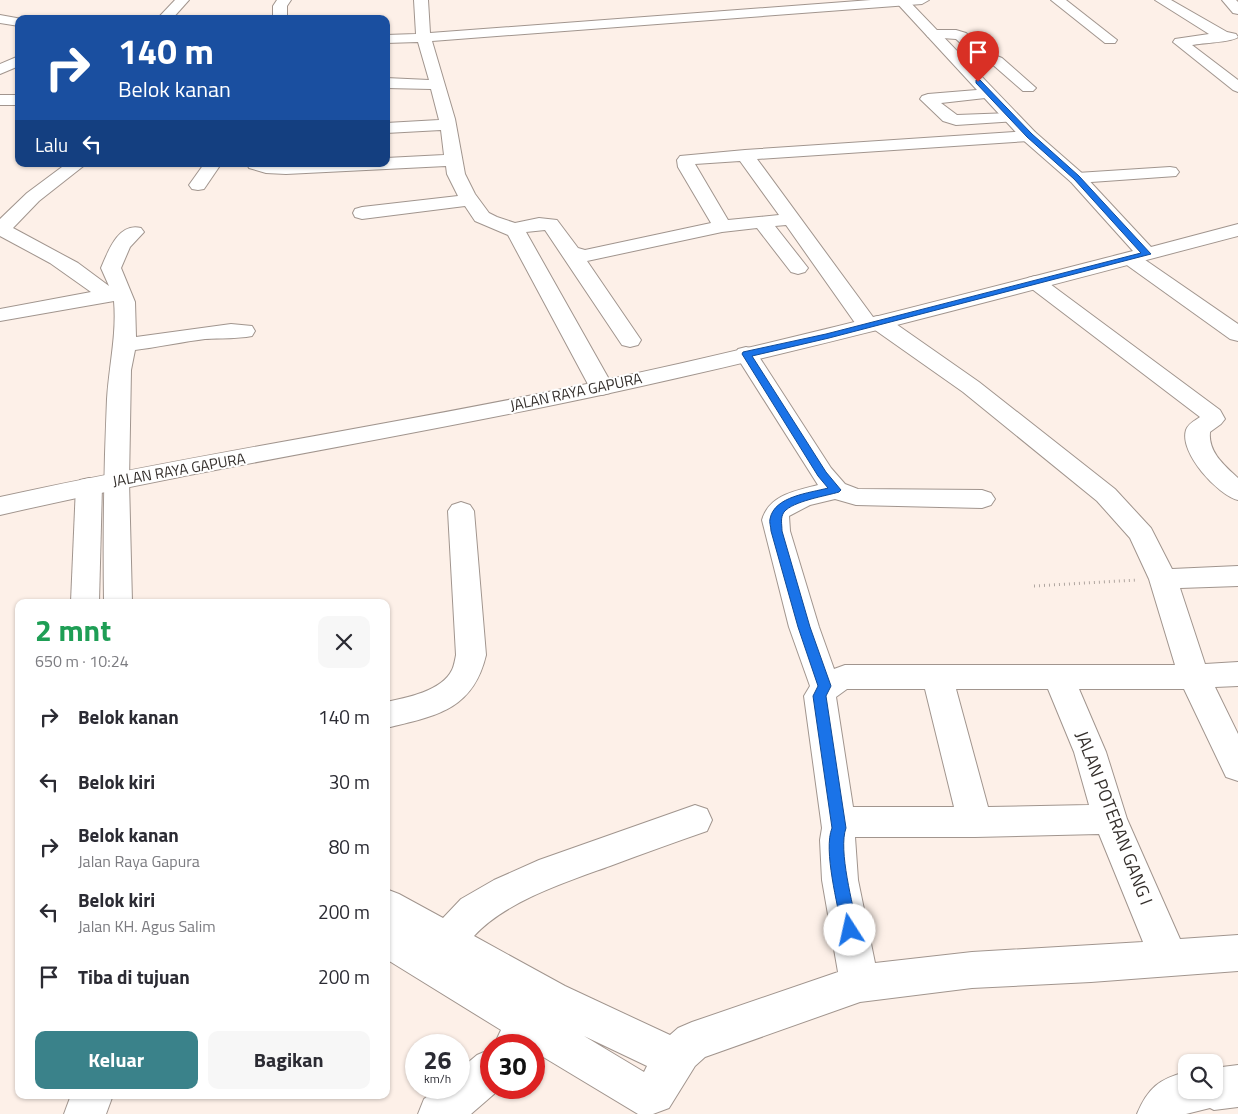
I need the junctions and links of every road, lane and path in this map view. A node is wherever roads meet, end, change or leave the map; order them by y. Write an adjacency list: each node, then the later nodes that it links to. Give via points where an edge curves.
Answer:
1 (182, 0): 12 (street)
2 (284, 0): 13 (street)
3 (421, 0): 18 (street)
4 (723, 0): 11 (street)
5 (922, 0): 9 (street)
6 (1058, 0): 20 (street)
7 (1162, 0): 17 (street)
8 (1229, 0): 10 (street)
9 (902, 1): 11 (street); 16 (street)
10 (1238, 10)
11 (736, 13): 18 (street)
12 (168, 15)
13 (280, 15)
14 (0, 19): 15 (street)
15 (15, 21)
16 (933, 34): 24 (street, via 961,36); 25 (street)
17 (1231, 37): 23 (street, via 1180,42)
18 (425, 38): 19 (street); 22 (street)
19 (390, 39)
20 (1110, 40)
21 (390, 83): 22 (street)
22 (439, 84): 29 (street)
23 (1238, 87)
24 (1028, 88)
25 (990, 94): 28 (street); 28 (street, via 928,99 949,118 956,120)
26 (0, 100): 27 (street)
27 (15, 100)
28 (1013, 118): 31 (street)
29 (447, 125): 30 (street); 33 (street)
30 (390, 128)
31 (1029, 136): 32 (street); 40 (street)
32 (745, 155): 44 (street); 47 (street, via 686,160)
33 (454, 160): 34 (street); 42 (street, via 460,185)
34 (390, 164)
35 (73, 167): 46 (street)
36 (210, 167): 41 (street)
37 (263, 167): 38 (street, via 286,170)
38 (336, 167)
39 (1170, 172): 40 (street)
40 (1077, 178): 52 (street)
41 (198, 185)
42 (469, 200): 43 (street); 48 (street, via 482,218)
43 (362, 213)
44 (792, 219): 45 (street); 57 (street)
45 (762, 222): 47 (street); 53 (street)
46 (4, 223): 55 (street)
47 (722, 226): 51 (street, via 584,256)
48 (513, 229): 51 (street, via 550,224); 63 (street)
49 (1238, 230): 52 (street, JALAN RAYA GAPURA)
50 (134, 232): 55 (street, via 120,245 112,262)
51 (571, 252): 60 (street)
52 (1139, 257): 54 (street, JALAN RAYA GAPURA); 59 (street)
53 (798, 268)
54 (1035, 282): 57 (street, JALAN RAYA GAPURA); 66 (street, via 1212,415 1213,419 1198,429 1197,444 1202,454)
55 (115, 295): 56 (street); 61 (street, via 124,302)
56 (0, 315)
57 (873, 323): 62 (street, JALAN RAYA GAPURA); 72 (street, via 971,387 1106,496 1142,534)
58 (244, 332): 61 (street, via 201,333)
59 (1238, 334)
60 (630, 340)
61 (124, 345): 64 (street, via 120,370)
62 (746, 354): 63 (street, JALAN RAYA GAPURA); 67 (street, via 822,474)
63 (602, 388): 64 (street, JALAN RAYA GAPURA)
64 (116, 482): 65 (street, JALAN RAYA GAPURA); 75 (street)
65 (89, 486): 69 (street, JALAN RAYA GAPURA); 74 (street)
66 (1236, 488)
67 (836, 490): 68 (street, via 856,497); 80 (street, via 794,501 780,509 776,519 804,627)
68 (982, 499)
69 (0, 506)
70 (461, 511): 81 (street, via 471,655 465,677 431,704)
71 (1238, 576): 72 (street)
72 (1163, 579): 73 (path); 79 (street)
73 (1034, 586)
74 (85, 599)
75 (118, 599)
76 (1238, 674): 79 (street)
77 (937, 677): 78 (street); 80 (street, via 845,677); 85 (street)
78 (1059, 677): 79 (street); 83 (street, JALAN POTERAN GANG I, via 1090,752)
79 (1194, 677): 82 (street)
80 (825, 686): 86 (street, via 820,696)
81 (390, 714)
82 (1238, 767)
83 (1110, 819): 85 (street); 91 (street, JALAN POTERAN GANG I)
84 (695, 820): 89 (street, via 552,871 507,892 474,911)
85 (975, 822): 86 (street, via 860,821)
86 (839, 828): 92 (street, via 836,835 837,858)
87 (390, 910): 89 (street)
88 (390, 939): 89 (street)
89 (438, 953): 93 (street); 95 (street, via 551,1000)
90 (1238, 953): 91 (street)
91 (1169, 958): 92 (street, via 972,970)
92 (860, 984): 95 (street, via 692,1042)
93 (520, 1034)
94 (545, 1047): 95 (street, via 645,1096)
95 (667, 1073)
96 (480, 1079): 102 (street)
97 (1238, 1086): 98 (street)
98 (1223, 1088)
99 (1178, 1096): 103 (street, via 1164,1103)
100 (91, 1099): 101 (street)
101 (85, 1114)
102 (439, 1114)
103 (1158, 1114)

